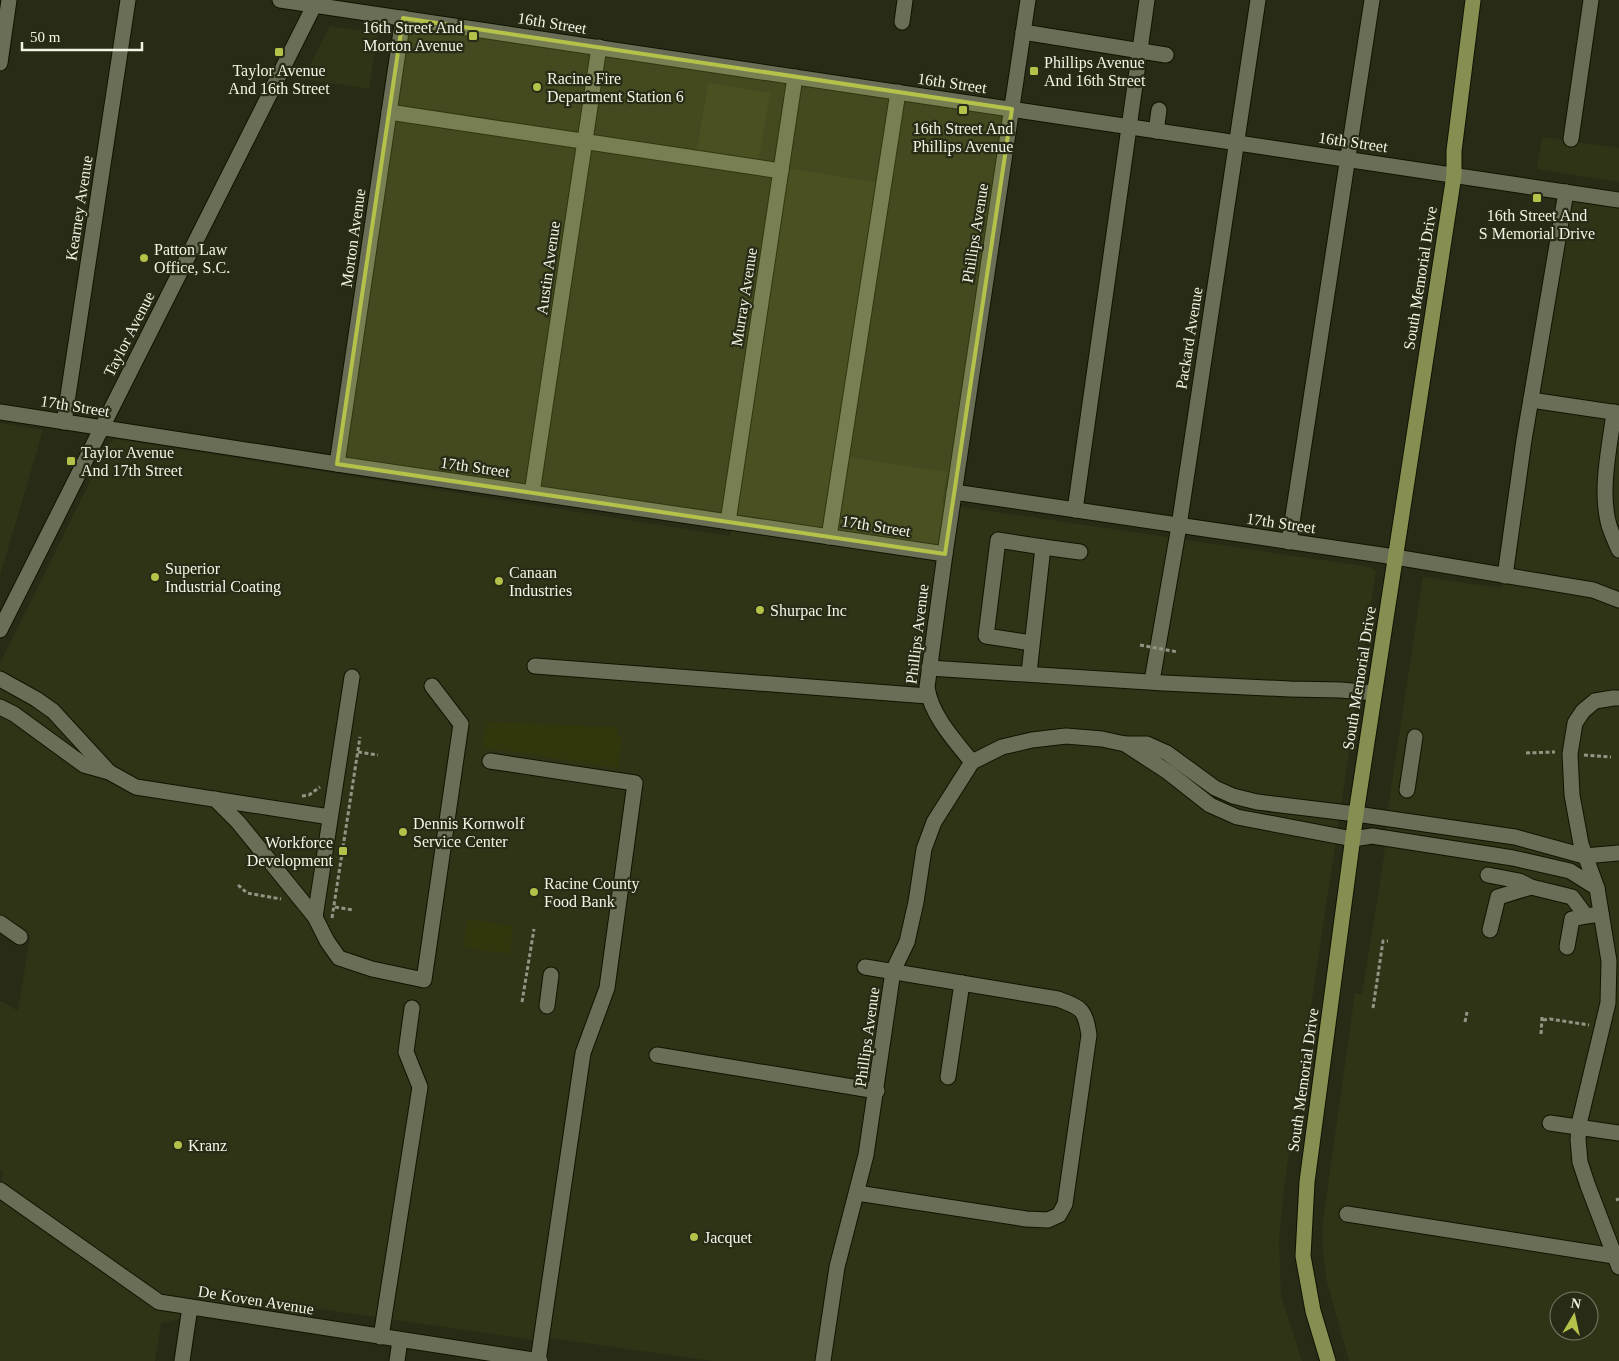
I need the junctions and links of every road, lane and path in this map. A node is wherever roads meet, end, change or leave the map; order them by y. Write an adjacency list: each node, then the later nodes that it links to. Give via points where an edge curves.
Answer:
1 (10, 0): 18 (street)
2 (128, 0): 37 (street, Kearney Avenue)
3 (280, 0): 11 (street, 16th Street)
4 (905, 0): 13 (street)
5 (1028, 0): 14 (street, Phillips Avenue)
6 (1147, 0): 16 (street)
7 (1258, 0): 28 (street, Packard Avenue)
8 (1372, 0): 29 (street)
9 (1473, 0): 31 (main road, South Memorial Drive, via 1454,151)
10 (1591, 0): 26 (street)
11 (315, 2): 12 (street, 16th Street); 38 (street, Taylor Avenue)
12 (403, 18): 15 (street, 16th Street); 23 (street, Morton Avenue)
13 (902, 22)
14 (1023, 32): 16 (street); 21 (street, Phillips Avenue)
15 (599, 48): 19 (street, 16th Street); 27 (street, Austin Avenue)
16 (1140, 51): 17 (street); 24 (street)
17 (1166, 55)
18 (0, 63)
19 (795, 77): 20 (street, 16th Street); 30 (street, Murray Avenue)
20 (898, 92): 21 (street, 16th Street); 45 (street)
21 (1012, 109): 24 (street, 16th Street); 40 (street, Phillips Avenue)
22 (1159, 110): 25 (street)
23 (389, 112): 27 (street); 39 (street, Morton Avenue)
24 (1128, 126): 25 (street, 16th Street); 42 (street)
25 (1156, 131): 28 (street, 16th Street)
26 (1570, 139)
27 (585, 141): 30 (street); 41 (street, Austin Avenue)
28 (1236, 143): 29 (street, 16th Street); 44 (street, Packard Avenue)
29 (1349, 160): 31 (street, 16th Street); 46 (street)
30 (781, 171): 43 (street, Murray Avenue)
31 (1454, 175): 32 (street, 16th Street); 51 (main road, South Memorial Drive)
32 (1566, 192): 33 (street, 16th Street); 34 (street)
33 (1619, 200)
34 (1531, 400): 36 (street); 52 (street)
35 (0, 412): 37 (street, 17th Street)
36 (1617, 413): 48 (street, via 1606,507)
37 (64, 422): 38 (street, 17th Street)
38 (102, 428): 39 (street, 17th Street); 54 (street, Taylor Avenue)
39 (337, 464): 41 (street, 17th Street)
40 (954, 492): 42 (street, 17th Street); 50 (street, Phillips Avenue)
41 (532, 493): 43 (street, 17th Street)
42 (1075, 510): 44 (street, 17th Street)
43 (728, 522): 45 (street, 17th Street)
44 (1179, 526): 46 (street, 17th Street); 63 (street, Packard Avenue)
45 (829, 537): 50 (street, 17th Street)
46 (1289, 542): 51 (street, 17th Street)
47 (1043, 547): 49 (street); 55 (street); 55 (street, via 998,540 986,636)
48 (1619, 550)
49 (1080, 552)
50 (945, 554): 59 (street, Phillips Avenue)
51 (1395, 557): 52 (street, 17th Street); 65 (main road, South Memorial Drive)
52 (1504, 576): 53 (street, 17th Street, via 1593,590)
53 (1619, 600)
54 (0, 630)
55 (1032, 643): 60 (street)
56 (1140, 645): 57 (path, bridge)
57 (1178, 652)
58 (535, 666): 66 (street)
59 (929, 668): 60 (street); 66 (street, Phillips Avenue)
60 (1029, 673): 63 (street)
61 (352, 677): 80 (street)
62 (0, 678): 76 (street, via 53,712)
63 (1152, 681): 65 (street)
64 (432, 686): 92 (street, via 461,724 424,980 339,958)
65 (1374, 693): 79 (main road, South Memorial Drive)
66 (928, 696): 75 (street, Phillips Avenue)
67 (1619, 698): 83 (street, via 1596,702 1583,711 1572,735 1572,796)
68 (0, 707): 76 (street, via 84,765)
69 (361, 733): 72 (path)
70 (1416, 737): 77 (street)
71 (1125, 744): 75 (street, via 1066,736 1002,747); 79 (street, via 1147,744 1167,753 1209,784 1233,796); 81 (street, via 1210,805 1237,818)
72 (358, 752): 73 (path); 89 (path)
73 (378, 754)
74 (490, 762): 127 (street, via 635,783 607,988 583,1053)
75 (972, 762): 101 (street, Phillips Avenue, via 934,822 924,849 907,942)
76 (109, 772): 78 (street, via 136,787)
77 (1407, 790)
78 (215, 799): 80 (street); 92 (street, via 238,822)
79 (1356, 814): 81 (main road, South Memorial Drive); 83 (street, via 1514,837)
80 (330, 817): 92 (street)
81 (1353, 839): 87 (street, via 1372,836 1513,858 1570,871); 129 (main road, South Memorial Drive, via 1307,1182 1302,1256)
82 (1619, 853): 83 (street)
83 (1584, 856): 87 (street)
84 (1488, 875): 86 (street, via 1519,881)
85 (238, 885): 88 (path, via 247,893)
86 (1531, 887): 91 (street, via 1572,897); 96 (street, via 1498,898)
87 (1597, 888): 91 (street)
88 (287, 900)
89 (335, 907): 90 (path); 93 (path)
90 (353, 910)
91 (1594, 915): 99 (street, via 1572,919); 116 (street, via 1609,961 1609,995)
92 (314, 917)
93 (332, 922)
94 (0, 923): 97 (street)
95 (534, 929): 104 (path)
96 (1490, 930)
97 (20, 937)
98 (1388, 941): 107 (path, via 1383,941)
99 (1567, 947)
100 (865, 967): 101 (street)
101 (893, 971): 103 (street); 114 (street, Phillips Avenue)
102 (551, 975): 105 (street)
103 (962, 983): 113 (street); 119 (street, via 1058,999 1076,1005 1086,1016 1089,1035 1065,1204 1059,1215 1048,1220 1026,1219)
104 (522, 1002)
105 (547, 1006)
106 (412, 1008): 123 (street, via 406,1052 420,1087)
107 (1373, 1008)
108 (1467, 1012): 109 (path)
109 (1465, 1022)
110 (1592, 1026): 111 (path, via 1543,1019)
111 (1541, 1034)
112 (657, 1056): 114 (street)
113 (948, 1077)
114 (877, 1090): 119 (street, Phillips Avenue)
115 (1550, 1124): 116 (street)
116 (1579, 1127): 117 (street); 121 (street, via 1582,1170)
117 (1619, 1133)
118 (0, 1190): 122 (street, De Koven Avenue, via 159,1302)
119 (857, 1193): 128 (street, Phillips Avenue, via 837,1267)
120 (1346, 1214): 121 (street)
121 (1616, 1261)
122 (190, 1307): 123 (street, De Koven Avenue); 125 (street)
123 (381, 1337): 124 (street, De Koven Avenue)
124 (400, 1340): 126 (street); 127 (street, De Koven Avenue)
125 (182, 1361)
126 (397, 1361)
127 (539, 1361)
128 (823, 1361)
129 (1328, 1361)

